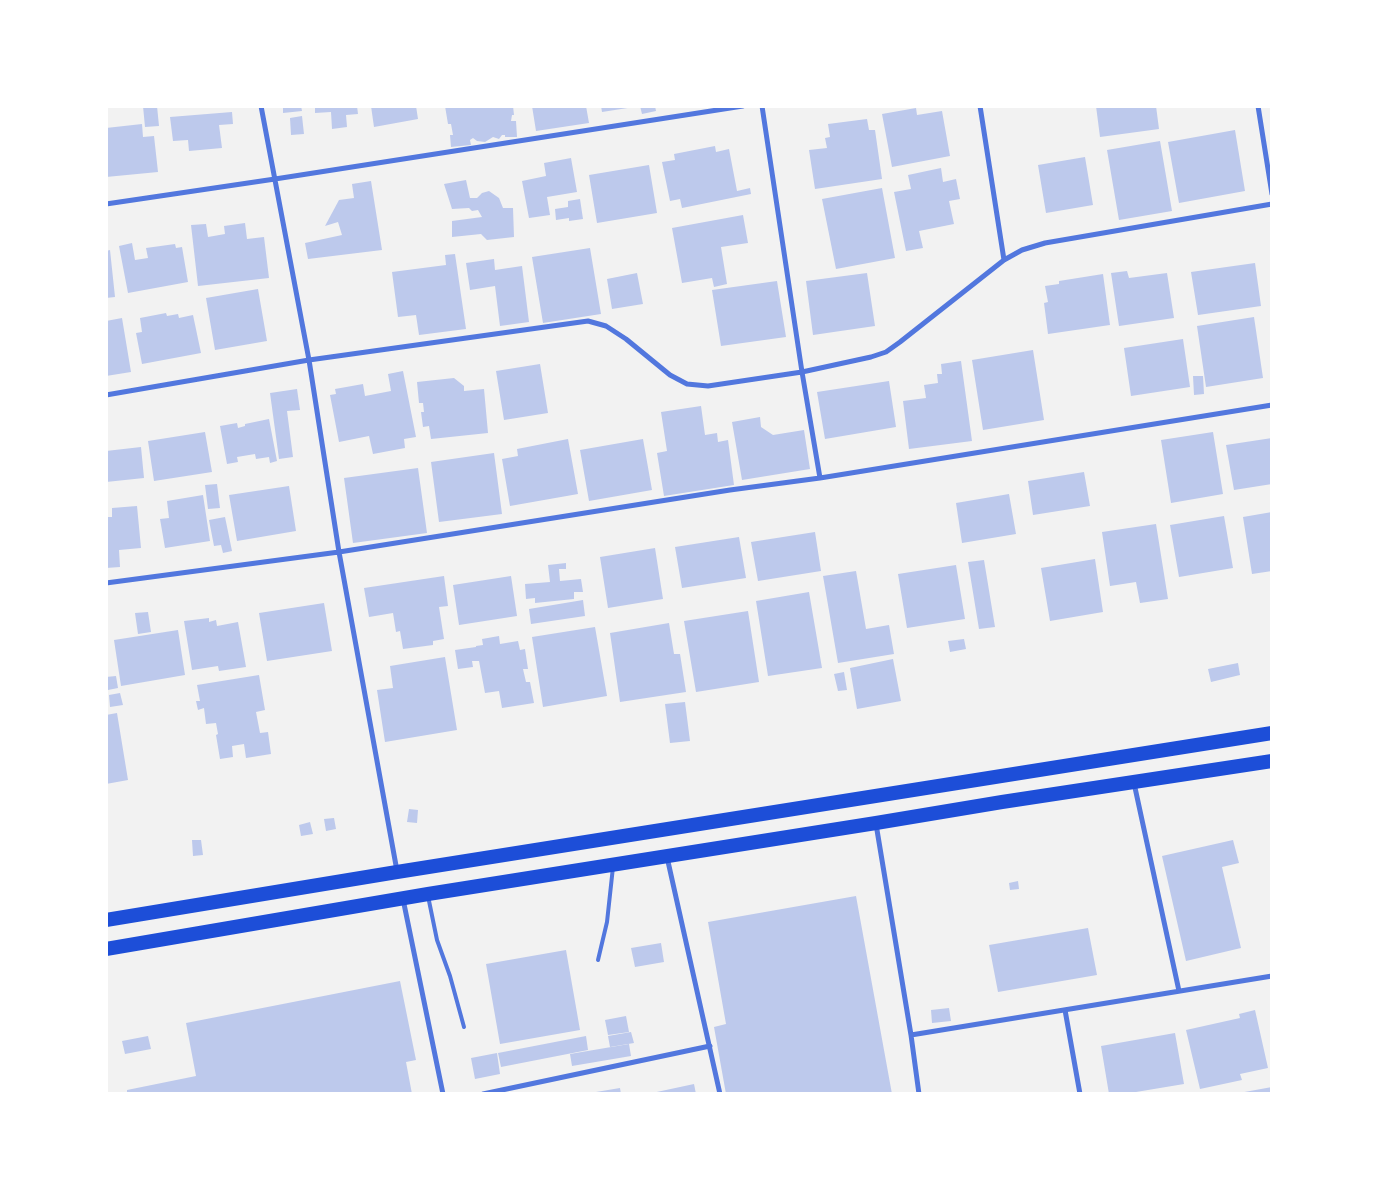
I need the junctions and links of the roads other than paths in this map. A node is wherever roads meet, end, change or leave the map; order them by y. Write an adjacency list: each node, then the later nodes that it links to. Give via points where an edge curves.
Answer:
1 (261, 106): 6 (street)
2 (743, 106): 6 (street)
3 (762, 106): 12 (street)
4 (980, 106): 10 (street)
5 (1258, 106): 7 (street)
6 (275, 179): 8 (street); 11 (street)
7 (1272, 194)
8 (106, 204)
9 (1272, 204): 10 (street, via 1045,243)
10 (1004, 260): 12 (street, via 886,352)
11 (309, 360): 12 (street, via 588,321 620,334 670,375 687,384 708,386); 13 (street); 16 (street)
12 (802, 372): 15 (street)
13 (106, 394)
14 (1272, 405): 15 (street)
15 (820, 478): 16 (street)
16 (339, 552): 17 (street); 24 (street)
17 (106, 583)
18 (1272, 732): 24 (highway)
19 (1272, 761): 20 (highway)
20 (1134, 783): 21 (highway); 31 (street)
21 (876, 823): 22 (highway); 34 (street)
22 (667, 857): 23 (highway); 35 (street)
23 (613, 865): 25 (highway); 29 (lane, via 607,922)
24 (397, 872): 27 (highway)
25 (428, 894): 26 (highway); 33 (lane, via 437,940)
26 (402, 899): 28 (highway); 36 (street)
27 (106, 920)
28 (106, 949)
29 (598, 960)
30 (1272, 976): 31 (street)
31 (1178, 991): 32 (street)
32 (1065, 1010): 34 (street); 40 (street)
33 (464, 1027)
34 (911, 1035): 39 (street)
35 (710, 1046): 37 (street); 38 (street)
36 (443, 1094)
37 (483, 1094)
38 (720, 1094)
39 (919, 1094)
40 (1080, 1094)

